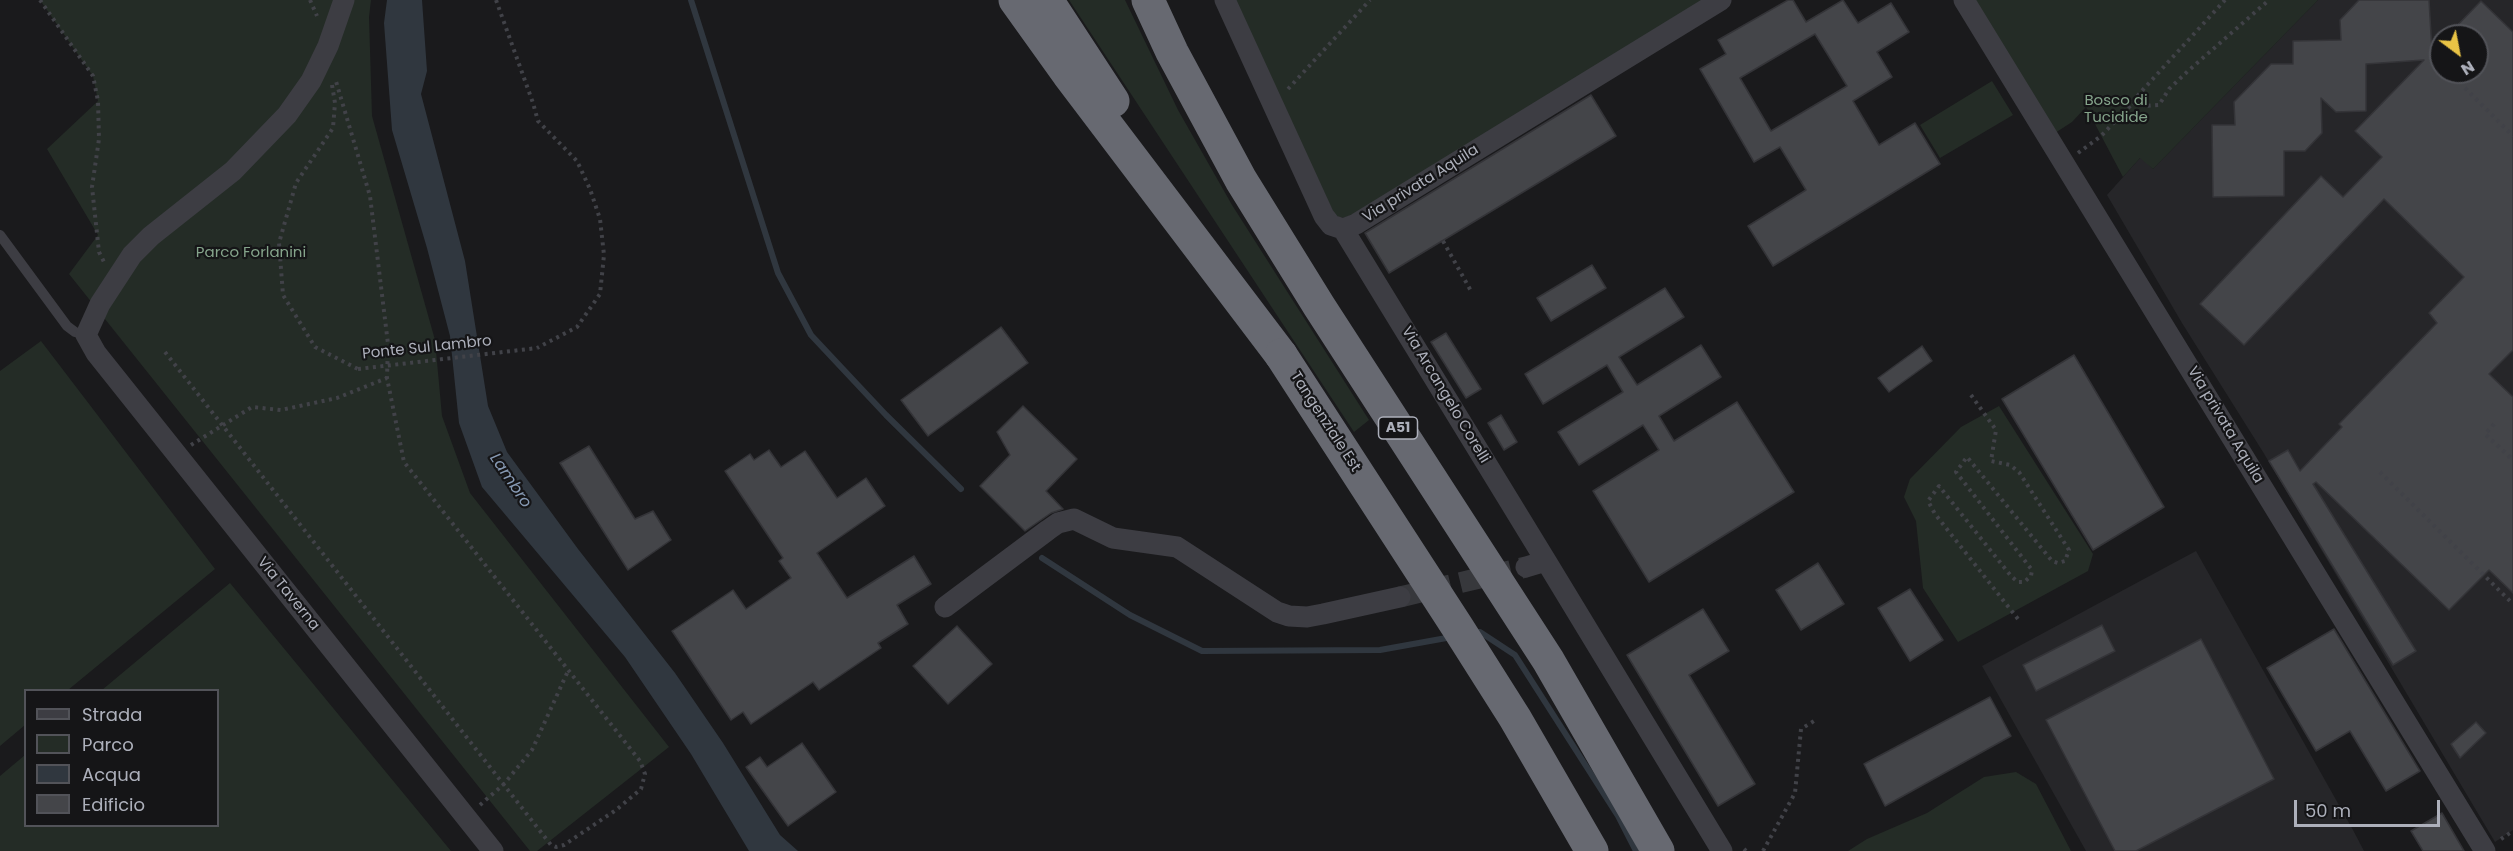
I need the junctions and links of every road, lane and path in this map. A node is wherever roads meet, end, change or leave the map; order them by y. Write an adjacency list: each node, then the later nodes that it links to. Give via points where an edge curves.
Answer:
1 (40, 0): 23 (path, via 93,76 99,138 92,187 99,252)
2 (310, 0): 14 (path)
3 (344, 0): 14 (street)
4 (496, 0): 14 (path, Ponte Sul Lambro, bridge, via 538,121 577,162 600,219 604,255 600,294 577,327 537,348 358,369 315,347 283,295 279,243 296,183 333,128 335,103)
5 (1015, 0): 27 (highway)
6 (1047, 0): 27 (highway, Tangenziale Est)
7 (1148, 0): 47 (highway, A51, bridge, via 1241,180 1548,660)
8 (1225, 0): 17 (street)
9 (1370, 0): 17 (path)
10 (1721, 0): 20 (street, Via privata Aquila)
11 (1964, 0): 19 (street, Via privata Aquila)
12 (2224, 0): 16 (path)
13 (2269, 0): 16 (path, via 2188,70 2159,105)
14 (328, 46): 23 (street, via 311,81 287,116 233,171 151,236); 28 (path, via 370,196 388,344)
15 (2465, 88): 18 (path)
16 (2133, 103): 19 (path, via 2101,136)
17 (1273, 105): 20 (street, via 1324,216 1331,225)
18 (2513, 136)
19 (2065, 162): 44 (street, Via privata Aquila)
20 (1343, 229): 48 (street, Via Arcangelo Corelli, via 1536,564)
21 (0, 235): 25 (lane, Via Taverna, via 67,326)
22 (1443, 241): 24 (path)
23 (115, 280): 25 (street)
24 (1471, 291)
25 (86, 335): 32 (street, Via Taverna)
26 (165, 352): 31 (path)
27 (1281, 355): 46 (highway, Tangenziale Est, bridge, via 1515,718)
28 (387, 378): 31 (path, via 337,398 281,410 252,407); 39 (path, via 404,462)
29 (1971, 395): 38 (path, via 1996,430 1991,461 2010,465 2019,472 2069,550 2065,561 2052,561 1967,457 1956,472 2032,570 2024,582 2018,582 1939,486 1928,501 1935,514)
30 (2494, 424): 33 (path, via 2485,434)
31 (222, 426): 32 (path); 41 (path)
32 (177, 455): 42 (street, Via Taverna)
33 (2513, 460)
34 (2380, 472): 36 (path)
35 (1400, 597): 37 (street, via 1307,617 1289,616 1178,547 1113,538 1074,519 1058,523)
36 (2512, 603)
37 (945, 607)
38 (2018, 619)
39 (568, 671): 41 (path, via 532,750); 41 (path, via 640,761 645,774 641,789 616,810 556,847)
40 (1814, 721): 49 (path, via 1801,729 1795,793)
41 (504, 784): 42 (path)
42 (466, 817): 45 (street, Via Taverna)
43 (2513, 831): 44 (path)
44 (2488, 848)
45 (493, 851)
46 (1593, 851)
47 (1658, 851)
48 (1722, 851)
49 (1763, 851)

